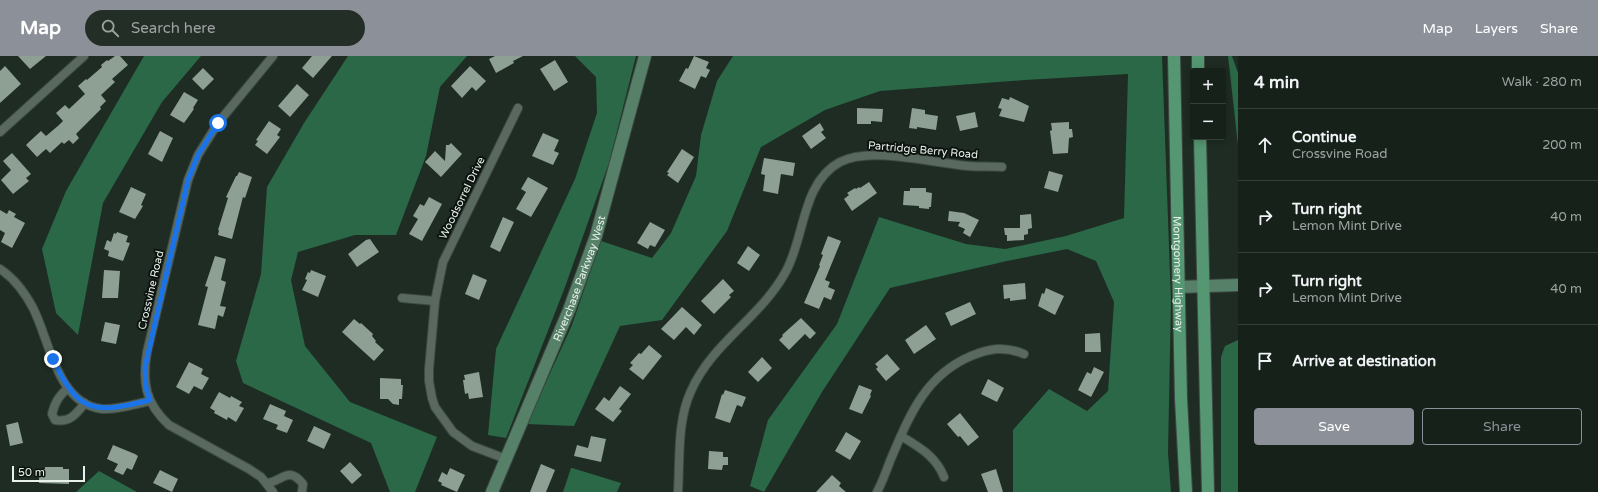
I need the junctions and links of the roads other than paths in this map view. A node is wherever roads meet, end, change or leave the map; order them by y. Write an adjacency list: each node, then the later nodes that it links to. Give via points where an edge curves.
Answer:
1 (84, 56): 8 (street)
2 (273, 56): 19 (street, Crossvine Road, via 218,123 198,155 188,180 145,367 146,388)
3 (645, 56): 22 (street, Riverchase Parkway West, via 596,236 569,310)
4 (1174, 56): 14 (main road, Montgomery Highway)
5 (1198, 56): 6 (main road)
6 (1198, 68)
7 (518, 108): 16 (street, Woodsorrel Drive, via 443,262)
8 (0, 132)
9 (1200, 140): 13 (main road)
10 (1002, 167): 28 (street, Partridge Berry Road, via 970,166 876,155 856,156 840,162 829,170 813,194 786,272 765,302 714,354 695,381 683,419)
11 (0, 269): 18 (street, via 28,298 57,369)
12 (1238, 285): 13 (street)
13 (1204, 286): 14 (street); 31 (main road)
14 (1179, 287): 30 (main road, Montgomery Highway)
15 (402, 298): 16 (street)
16 (435, 301): 22 (street, Woodsorrel Drive, via 429,381 435,407 453,432 465,441)
17 (1024, 354): 21 (street, via 1013,349 1001,348 974,355 949,368 924,392)
18 (68, 388): 20 (street); 20 (street, via 54,404 52,414 55,420 71,419)
19 (150, 400): 20 (street, via 112,409 102,409); 24 (street, Crossvine Road, via 169,425 248,469)
20 (85, 403)
21 (901, 436): 23 (street, via 925,451 940,468); 29 (street)
22 (506, 459): 27 (street, Riverchase Parkway West)
23 (944, 477)
24 (266, 483): 25 (street, Crossvine Road); 26 (street, via 288,474 292,475 303,484)
25 (273, 492)
26 (302, 492)
27 (492, 492)
28 (678, 492)
29 (876, 492)
30 (1186, 492)
31 (1208, 492)

